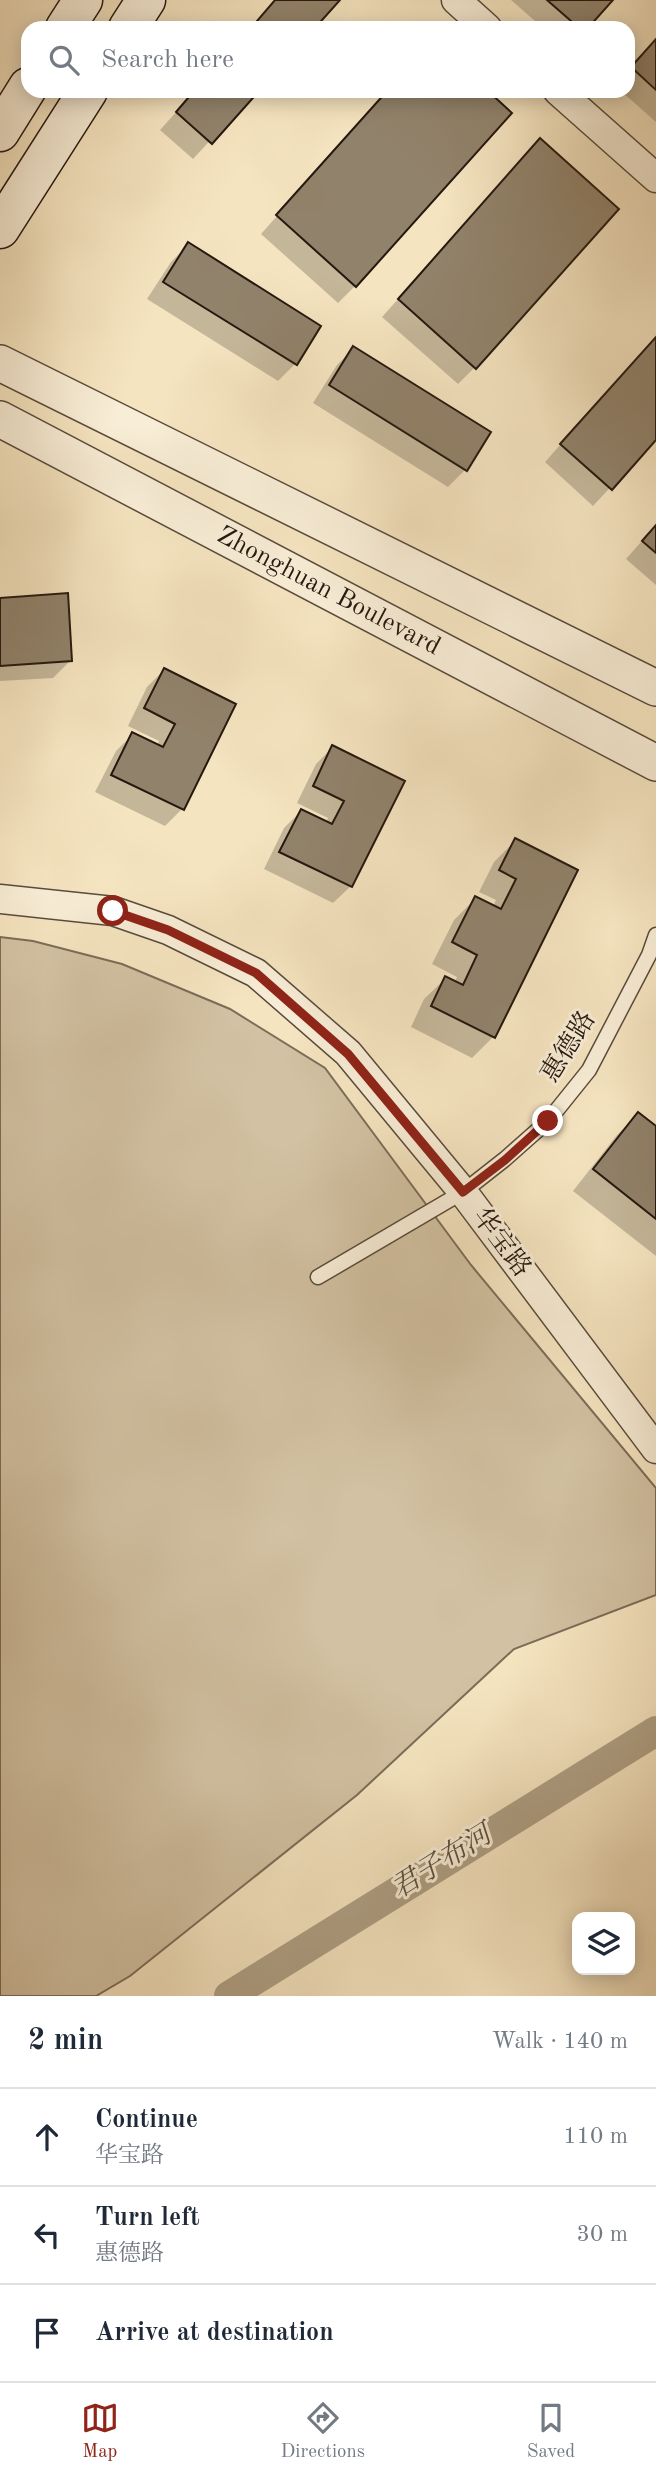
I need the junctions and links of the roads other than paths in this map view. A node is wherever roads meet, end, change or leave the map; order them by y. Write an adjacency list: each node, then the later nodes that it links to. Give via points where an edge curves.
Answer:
1 (83, 0): 4 (main road)
2 (146, 0): 5 (main road)
3 (456, 0): 6 (street)
4 (70, 21)
5 (132, 21)
6 (479, 21)
7 (21, 98): 10 (main road)
8 (84, 98): 12 (main road)
9 (566, 98): 11 (street)
10 (0, 132)
11 (656, 178)
12 (0, 229)
13 (0, 363): 15 (street)
14 (0, 419): 16 (street, Zhonghuan Boulevard)
15 (656, 688)
16 (656, 763)
17 (0, 899): 19 (street, 华宝路, via 113,911 168,930 256,973 348,1054)
18 (656, 935): 19 (lane, 惠德路, via 589,1070 548,1121)
19 (463, 1192): 20 (lane, 惠德路); 21 (street, 华宝路)
20 (318, 1277)
21 (656, 1449)

